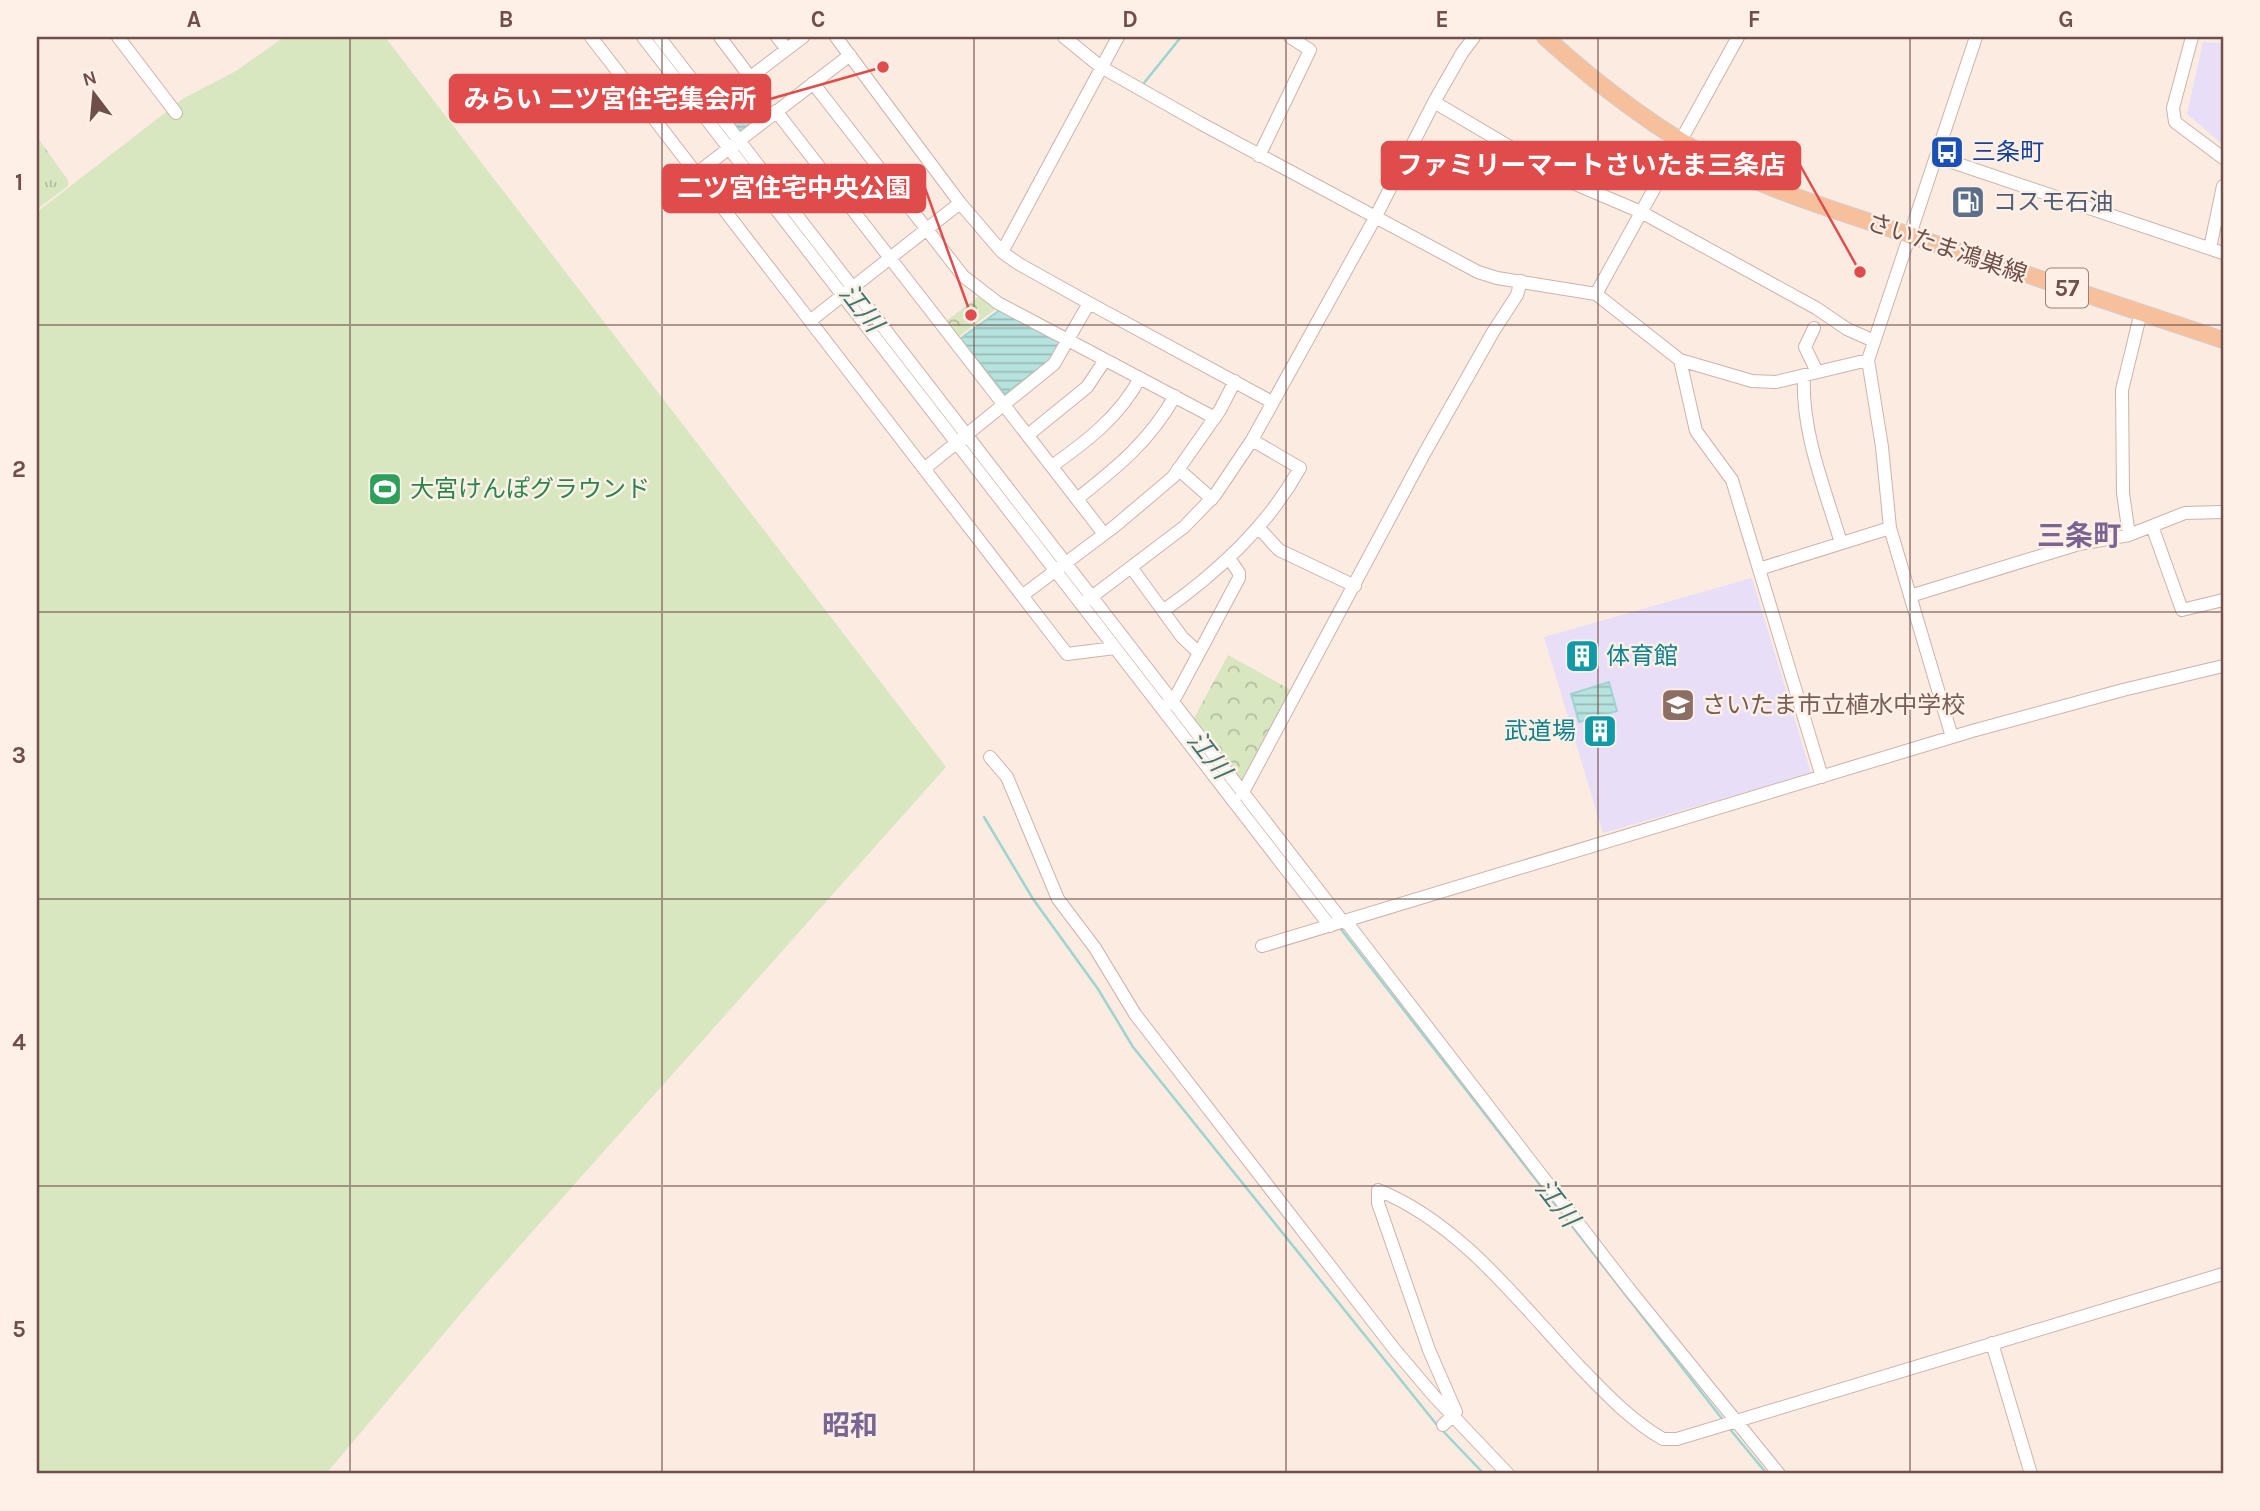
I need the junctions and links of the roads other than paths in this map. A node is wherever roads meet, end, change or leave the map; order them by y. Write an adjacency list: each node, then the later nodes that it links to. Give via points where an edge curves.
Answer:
1 (118, 37): 25 (street)
2 (591, 37): 31 (street)
3 (643, 37): 23 (street)
4 (659, 37): 23 (street)
5 (720, 37): 20 (street)
6 (778, 37): 17 (street)
7 (803, 37): 17 (street)
8 (836, 37): 18 (street)
9 (1064, 37): 19 (street)
10 (1118, 37): 19 (street)
11 (1290, 37): 28 (street, via 1310,50)
12 (1475, 37): 22 (street)
13 (1545, 37): 26 (main road, さいたま鴻巣線 / 57, via 1600,85)
14 (1738, 37): 26 (street)
15 (1976, 37): 29 (street)
16 (2192, 37): 30 (street, via 2173,108 2175,122)
17 (787, 49): 20 (street)
18 (850, 55): 21 (street); 33 (street)
19 (1101, 67): 28 (street); 39 (street)
20 (750, 77): 23 (street)
21 (813, 83): 24 (street); 36 (street)
22 (1434, 102): 34 (street, via 1566,180); 35 (street)
23 (707, 110): 27 (street)
24 (776, 111): 27 (street); 41 (street)
25 (176, 113)
26 (1681, 141): 34 (street); 37 (main road, さいたま鴻巣線 / 57, via 1761,183)
27 (733, 144): 31 (street); 43 (street)
28 (1259, 156): 35 (street)
29 (1937, 157): 37 (street); 38 (street)
30 (2223, 158)
31 (697, 173): 47 (street)
32 (2223, 186): 38 (street)
33 (960, 204): 36 (street); 39 (street)
34 (1641, 212): 44 (street); 51 (street)
35 (1375, 219): 42 (street, via 1478,272); 59 (street)
36 (927, 229): 41 (street); 49 (street, via 963,276 998,303)
37 (1911, 236): 46 (main road, さいたま鴻巣線 / 57); 51 (street)
38 (2210, 248): 40 (street)
39 (1002, 252): 45 (street)
40 (2223, 253)
41 (890, 258): 43 (street); 60 (street)
42 (1521, 281): 44 (street); 81 (street)
43 (847, 292): 47 (street); 63 (street)
44 (1596, 294): 53 (street)
45 (1089, 303): 49 (street); 57 (street)
46 (2141, 312): 50 (main road, さいたま鴻巣線 / 57); 75 (street, via 2122,400 2123,493)
47 (810, 321): 66 (street)
48 (1814, 328): 55 (street, via 1805,347)
49 (1068, 340): 52 (street); 60 (street, via 1054,364)
50 (2223, 340)
51 (1874, 341): 54 (street)
52 (1105, 360): 56 (street); 62 (street, via 1087,387)
53 (1680, 360): 55 (street, via 1752,381 1776,382); 80 (street, via 1696,431 1732,480)
54 (1868, 360): 55 (street); 73 (street)
55 (1811, 373): 76 (street, via 1803,397)
56 (1140, 378): 58 (street); 65 (street, via 1116,414)
57 (1235, 381): 59 (street); 61 (street)
58 (1175, 396): 61 (street); 68 (street, via 1135,451)
59 (1272, 402): 64 (street)
60 (1004, 405): 62 (street); 63 (street)
61 (1215, 418): 67 (street)
62 (1028, 435): 65 (street)
63 (962, 440): 66 (street); 78 (street)
64 (1252, 440): 69 (street); 72 (street, via 1300,468)
65 (1052, 467): 68 (street)
66 (924, 468): 82 (street)
67 (1178, 469): 69 (street); 74 (street)
68 (1077, 499): 74 (street)
69 (1212, 499): 79 (street)
70 (2223, 512): 71 (street, via 2185,513)
71 (2152, 526): 75 (street); 84 (street, via 2182,610)
72 (1258, 527): 77 (street); 81 (street, via 1279,550)
73 (1890, 528): 76 (street); 83 (street)
74 (1104, 534): 78 (street)
75 (2129, 536): 83 (street, via 2079,544)
76 (1841, 543): 80 (street)
77 (1229, 558): 86 (street); 88 (street, via 1239,578)
78 (1061, 567): 82 (street); 85 (street)
79 (1131, 567): 85 (street); 86 (street)
80 (1759, 569): 93 (street)
81 (1355, 586): 94 (street)
82 (1023, 596): 87 (street, via 1067,654)
83 (1910, 596): 91 (street)
84 (2223, 600)
85 (1086, 601): 87 (street); 90 (street)
86 (1163, 611): 88 (street)
87 (1115, 648): 90 (street)
88 (1199, 653): 90 (street)
89 (2223, 666): 91 (street)
90 (1167, 705): 94 (street); 95 (street)
91 (1952, 737): 93 (street)
92 (990, 757): 99 (street, via 1007,777 1058,899 1146,1029)
93 (1822, 777): 95 (street)
94 (1242, 794): 95 (street)
95 (1337, 924): 96 (street); 100 (street, via 1348,924)
96 (1262, 946)
97 (2223, 1274): 98 (street)
98 (1992, 1343): 100 (street); 103 (street)
99 (1447, 1420): 100 (street, via 1456,1412 1429,1350 1378,1203 1378,1190 1451,1234 1608,1397 1662,1439); 101 (street)
100 (1734, 1421): 102 (street)
101 (1508, 1474)
102 (1779, 1474)
103 (2031, 1474)

